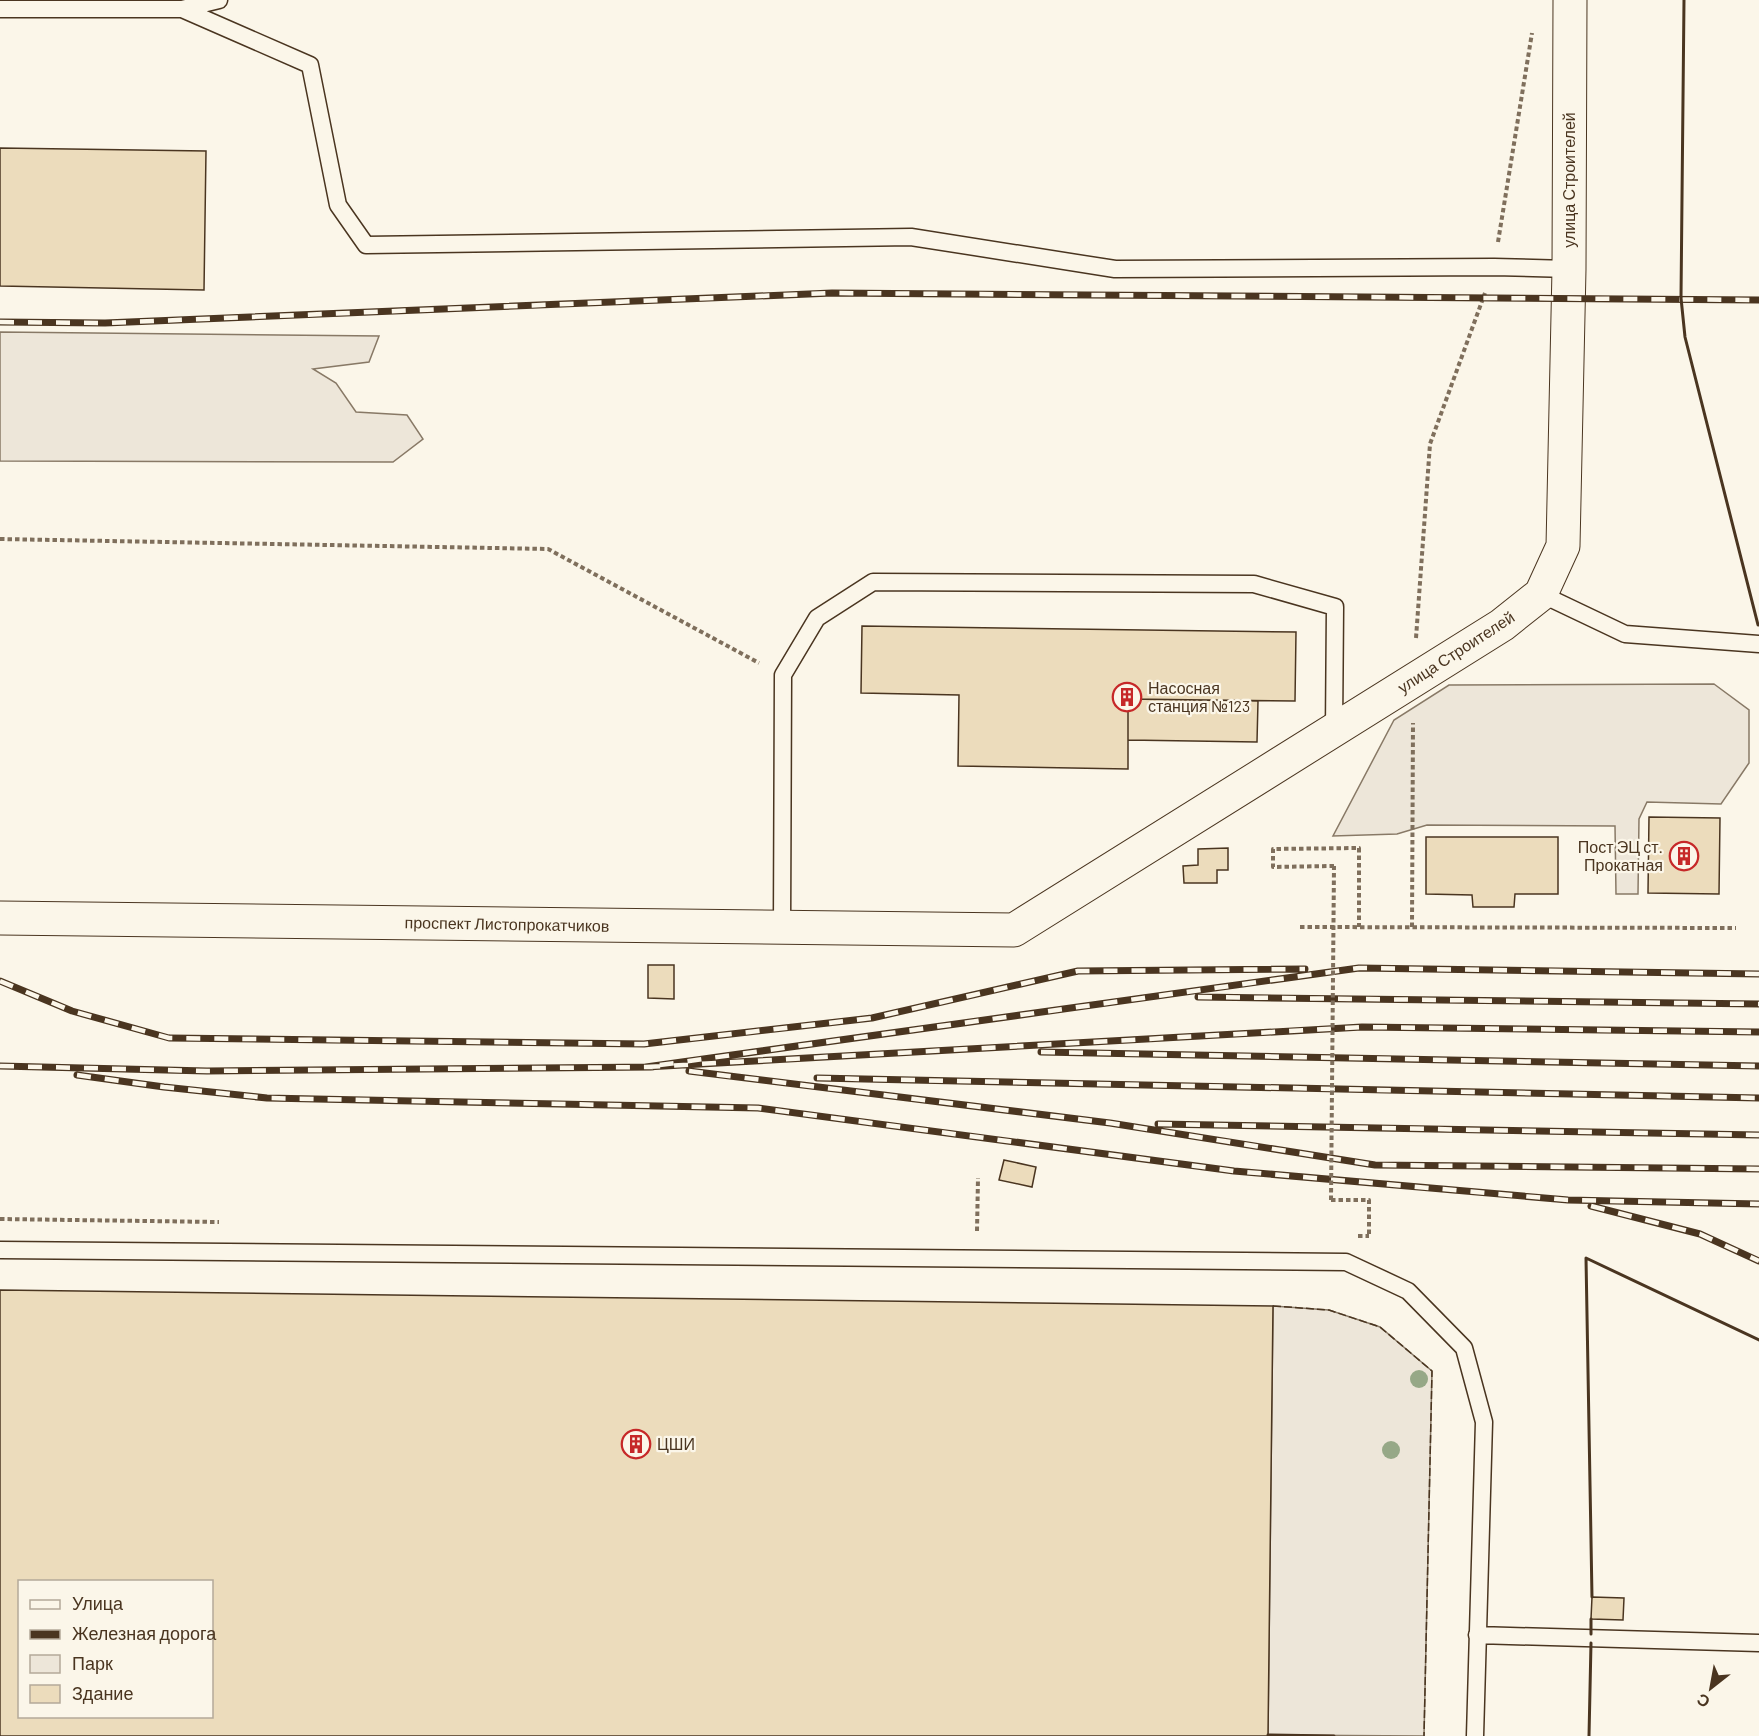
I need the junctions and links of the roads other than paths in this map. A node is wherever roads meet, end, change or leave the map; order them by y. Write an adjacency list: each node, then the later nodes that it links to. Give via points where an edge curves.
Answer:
1 (219, 0): 4 (lane)
2 (1570, 0): 5 (street, улица Строителей)
3 (0, 9): 4 (lane)
4 (182, 9): 5 (lane, via 310,65 338,205 366,245 911,237 1115,269)
5 (1569, 269): 6 (street, улица Строителей, via 1563,546)
6 (1541, 594): 7 (lane, via 1625,634); 8 (street, улица Строителей, via 1502,626)
7 (1759, 644)
8 (1334, 730): 10 (lane, via 1335,607 1254,584 873,582 817,618 783,675); 11 (street, улица Строителей)
9 (0, 918): 10 (street, проспект Листопрокатчиков)
10 (782, 927): 11 (street, проспект Листопрокатчиков)
11 (1014, 930)
12 (0, 1250): 13 (lane, via 1346,1262 1408,1292 1464,1348 1484,1422)
13 (1477, 1635): 14 (lane); 15 (lane)
14 (1759, 1643)
15 (1475, 1736)

